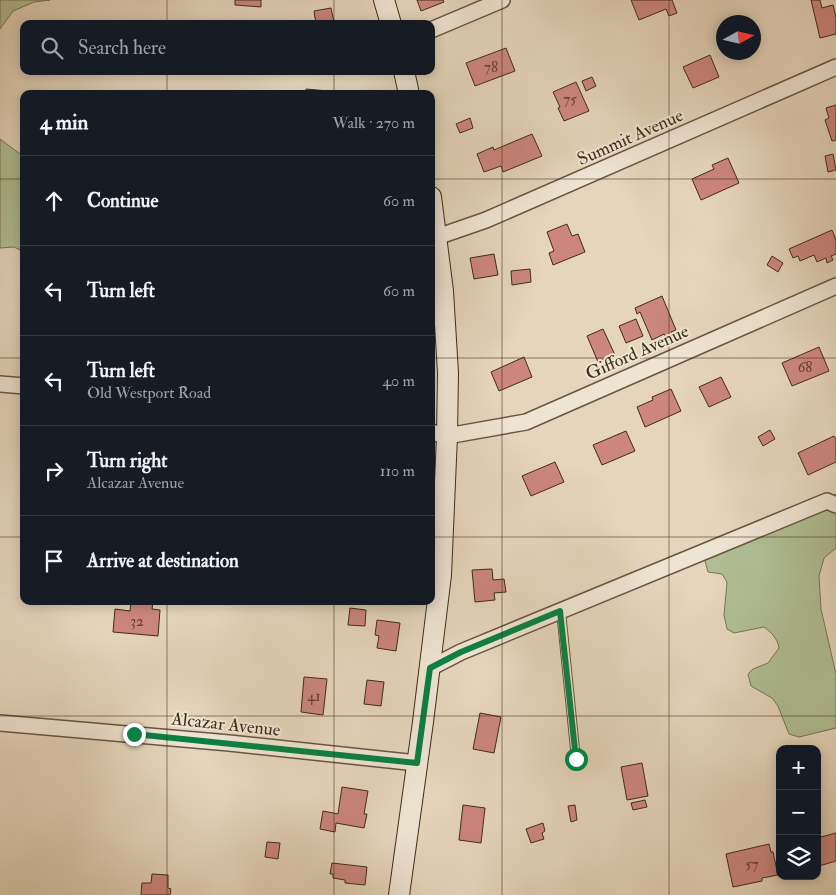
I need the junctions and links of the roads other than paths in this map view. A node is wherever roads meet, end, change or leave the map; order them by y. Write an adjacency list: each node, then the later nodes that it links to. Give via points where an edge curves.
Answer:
1 (384, 0): 3 (main road)
2 (502, 0): 4 (street)
3 (390, 20)
4 (435, 28)
5 (836, 67): 9 (street, Summit Avenue, via 486,220)
6 (405, 75): 7 (main road)
7 (409, 90)
8 (435, 224): 9 (main road)
9 (437, 237): 13 (main road, via 448,374)
10 (836, 286): 13 (street, Gifford Avenue, via 526,422)
11 (0, 384): 12 (street)
12 (20, 386)
13 (439, 434): 16 (main road, via 441,575)
14 (836, 505): 15 (street, via 827,500)
15 (560, 611): 16 (street); 18 (lane)
16 (430, 668): 19 (main road)
17 (0, 723): 19 (street, Alcazar Avenue)
18 (576, 759)
19 (417, 763): 20 (main road)
20 (399, 895)

